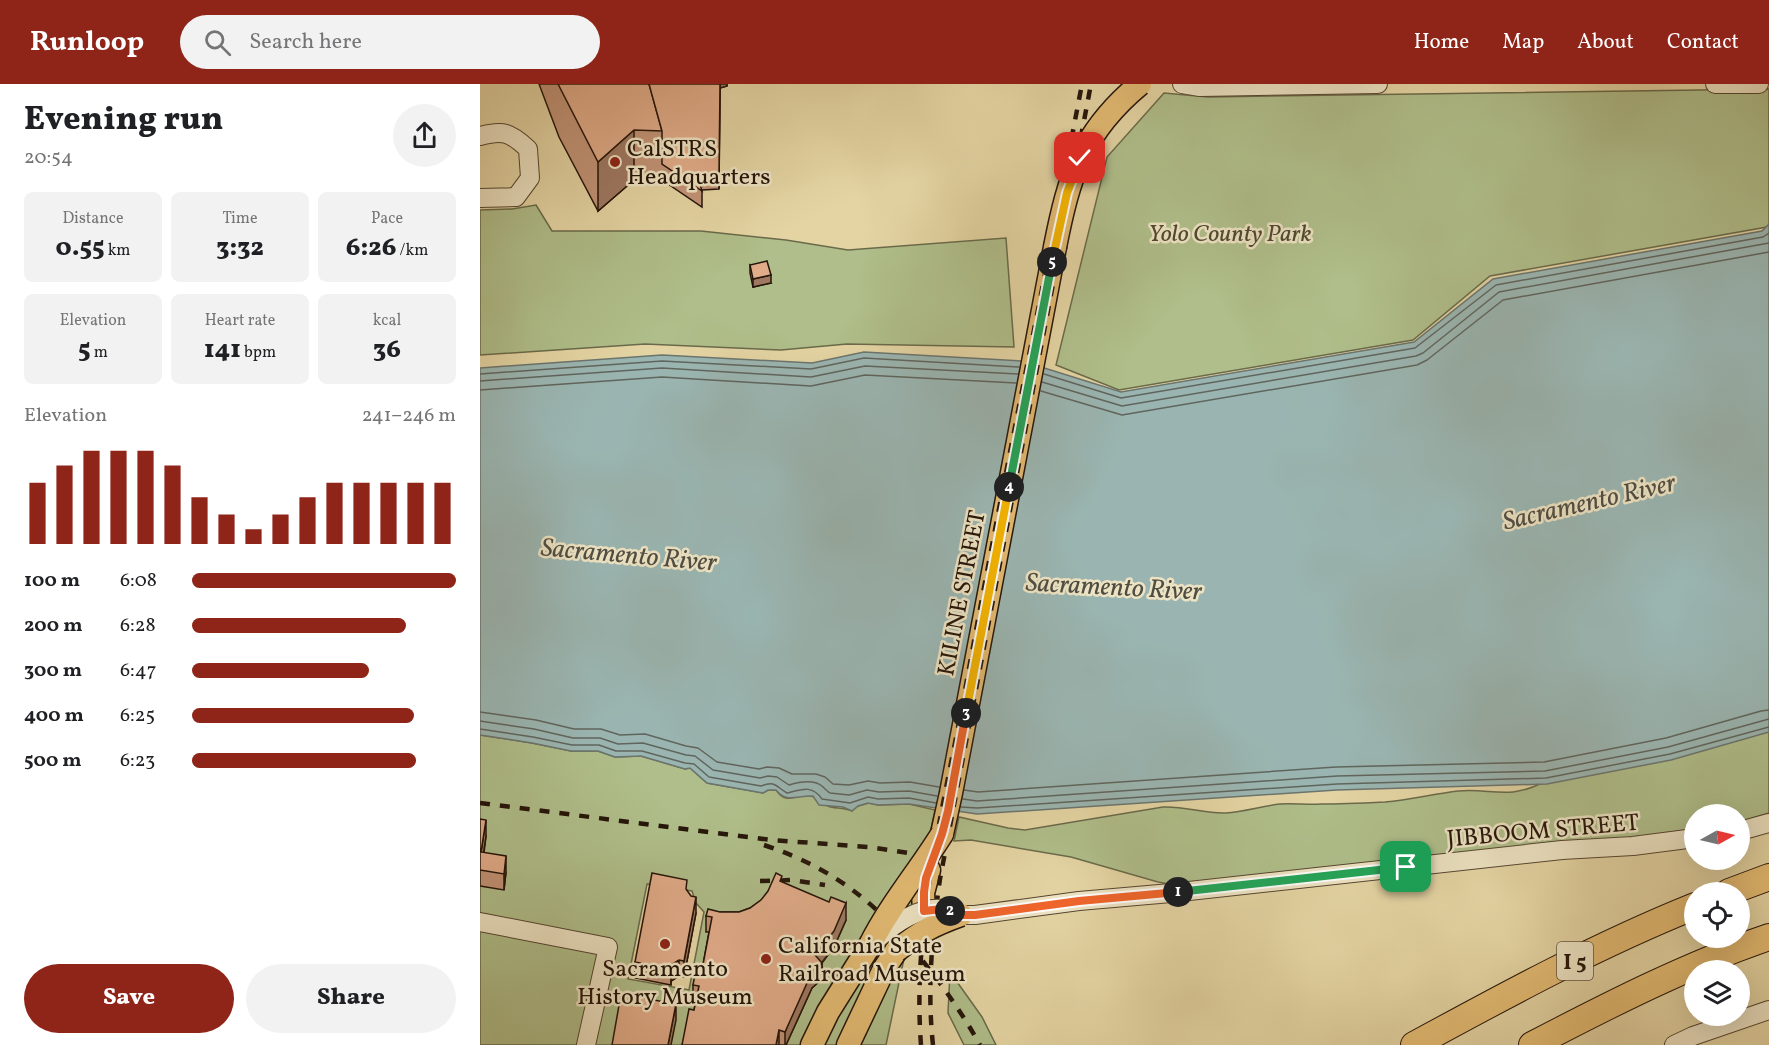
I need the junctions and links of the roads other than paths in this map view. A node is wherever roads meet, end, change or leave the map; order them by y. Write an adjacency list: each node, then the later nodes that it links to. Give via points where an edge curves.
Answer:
1 (1140, 84): 10 (main road, KILINE STREET, bridge, via 1108,114 1091,138 1067,193)
2 (1182, 84): 3 (street)
3 (1378, 84)
4 (1715, 84): 5 (street)
5 (1759, 84)
6 (480, 136): 7 (street, via 498,132 516,138 528,149 530,178 516,197)
7 (480, 198)
8 (1769, 823): 9 (street)
9 (1750, 828)
10 (942, 834): 15 (main road, KILINE STREET, bridge, via 926,878); 19 (main road, bridge)
11 (1684, 839): 16 (street, JIBBOOM STREET)
12 (1769, 877): 13 (highway)
13 (1750, 884)
14 (1684, 910): 26 (highway, I 5, via 1524,985)
15 (924, 911): 16 (street, JIBBOOM STREET, bridge, via 942,909); 19 (street, JIBBOOM STREET, bridge, via 905,918); 20 (main road, bridge)
16 (961, 915): 20 (main road, bridge, via 917,934)
17 (480, 922): 23 (street, via 608,947)
18 (1769, 937): 22 (highway, I 5, via 1690,967)
19 (870, 945): 24 (main road)
20 (896, 951): 25 (main road)
21 (1769, 1010): 29 (street)
22 (1571, 1024): 27 (highway, I 5); 28 (highway)
23 (586, 1045)
24 (812, 1045)
25 (848, 1045)
26 (1414, 1045)
27 (1532, 1045)
28 (1539, 1045)
29 (1674, 1045)

